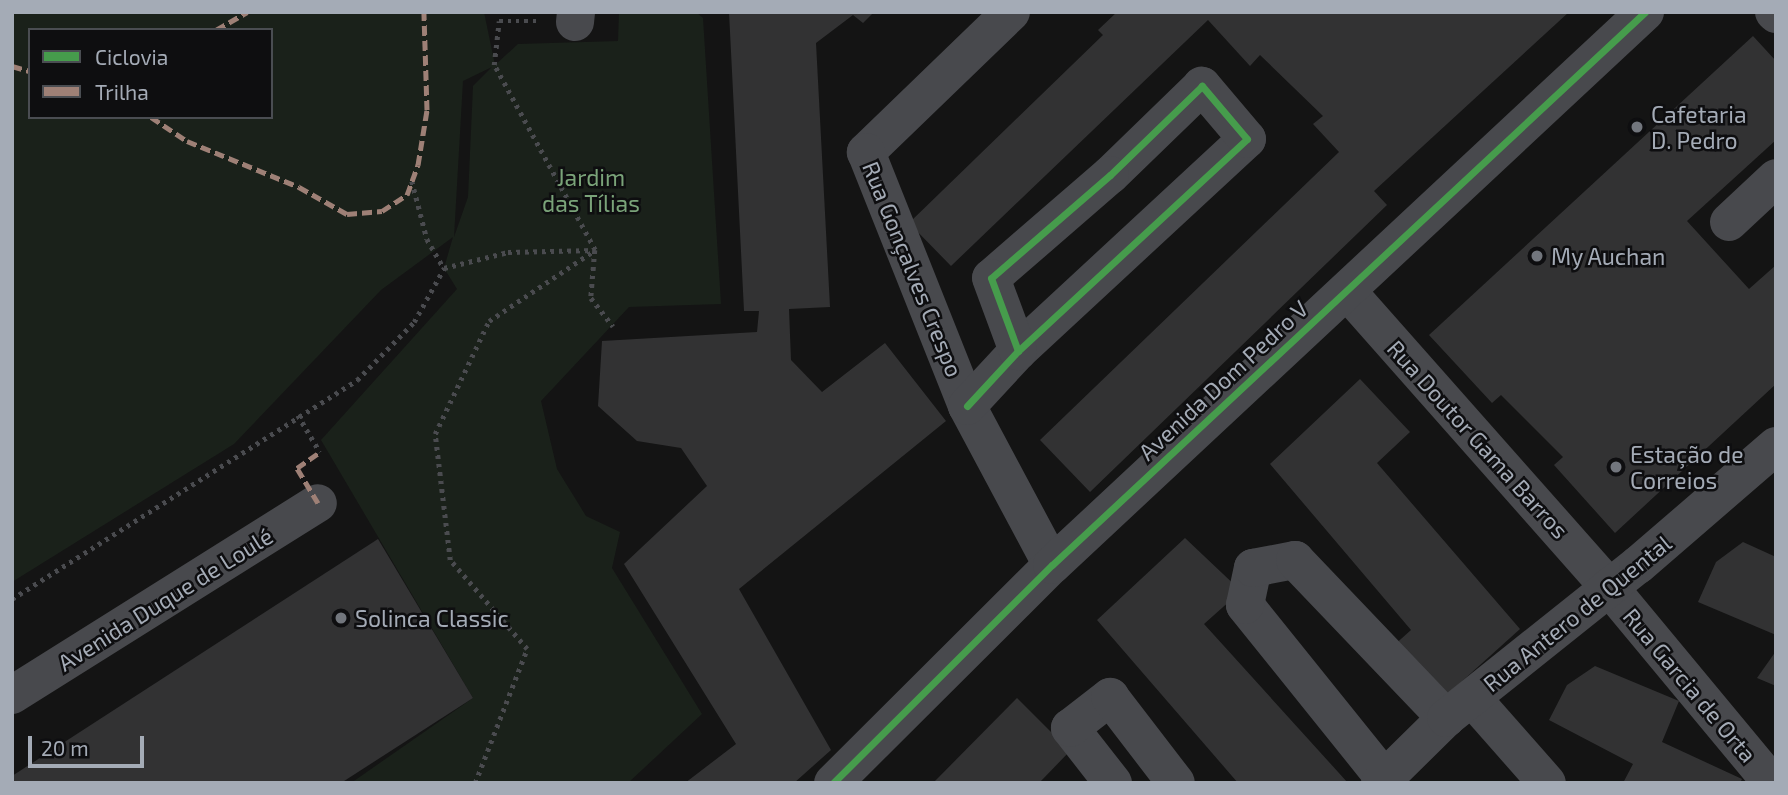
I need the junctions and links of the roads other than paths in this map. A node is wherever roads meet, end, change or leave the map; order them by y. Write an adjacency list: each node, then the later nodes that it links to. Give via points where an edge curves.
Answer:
1 (1011, 12): 7 (street, Rua Gonçalves Crespo, via 866,152)
2 (1645, 12): 5 (street, Avenida Dom Pedro V)
3 (1776, 178): 4 (street)
4 (1729, 222)
5 (1347, 291): 10 (street, Avenida Dom Pedro V); 11 (street, Rua Doutor Gama Barros)
6 (1018, 351): 6 (street, via 1247,139 1202,86 1110,175 991,278); 7 (street)
7 (967, 406): 10 (street, Rua Gonçalves Crespo)
8 (1775, 447): 11 (street, Rua Antero de Quental)
9 (318, 503): 12 (street, Avenida Duque de Loulé)
10 (1052, 565): 15 (street, Avenida Dom Pedro V)
11 (1609, 587): 13 (street, Rua Antero de Quental); 19 (street, Rua Garcia de Orta)
12 (12, 695)
13 (1459, 708): 14 (street, Rua Antero de Quental); 14 (street, via 1296,559 1254,568 1245,605); 18 (street)
14 (1382, 780)
15 (839, 781)
16 (1113, 783): 17 (street, via 1070,728 1110,697)
17 (1176, 783)
18 (1547, 783)
19 (1772, 783)

